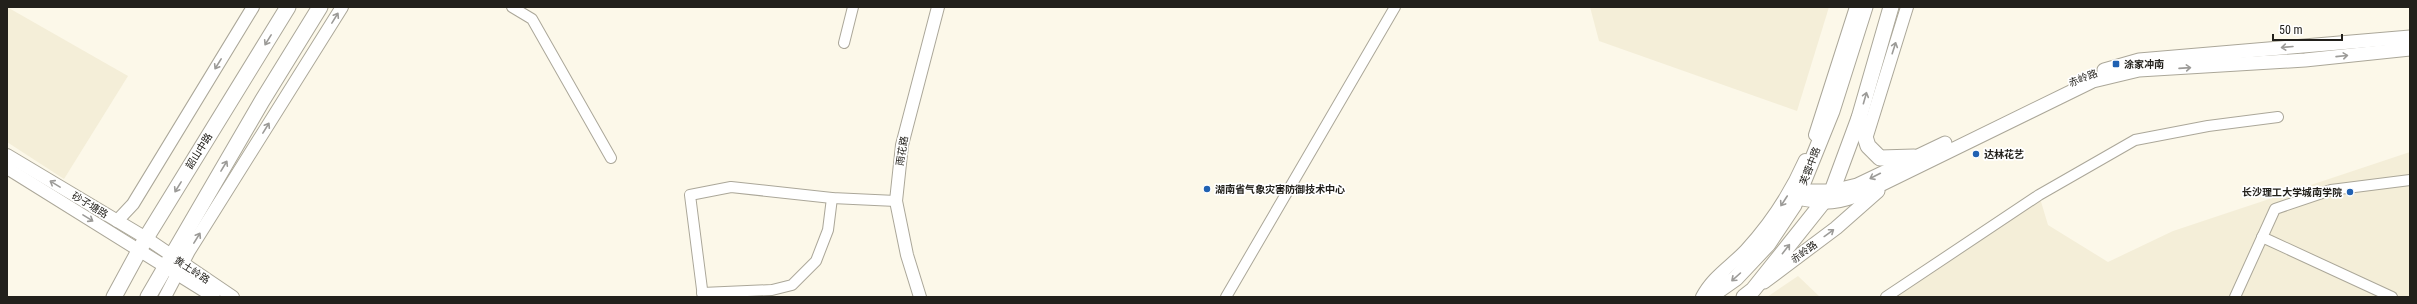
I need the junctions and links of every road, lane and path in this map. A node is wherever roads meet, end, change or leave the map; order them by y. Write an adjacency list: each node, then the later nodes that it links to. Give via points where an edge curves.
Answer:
1 (253, 7): 30 (street, one-way to 30, via 133,204)
2 (288, 7): 32 (main road, 韶山中路, one-way to 32)
3 (320, 7): 33 (main road, one-way to 3)
4 (342, 7): 33 (street, one-way to 4, via 189,251)
5 (512, 7): 21 (street, via 532,19)
6 (853, 7): 14 (street)
7 (938, 7): 28 (street, 雨花路, via 902,145)
8 (1395, 7): 42 (street)
9 (1856, 7): 43 (street, one-way to 43, via 1814,140 1786,198 1745,251 1708,284)
10 (1865, 7): 26 (main road, 芙蓉中路, via 1832,111)
11 (1891, 7): 17 (main road, one-way to 11)
12 (1907, 7): 18 (street, one-way to 12)
13 (2410, 37): 20 (main road, 赤岭路, one-way to 20, via 2139,60 2079,77)
14 (844, 43)
15 (2410, 49): 23 (main road, 赤岭路, one-way to 15, via 2093,81 2140,70 2305,60)
16 (2278, 117): 45 (street, via 2208,126 2135,140 2039,195)
17 (1859, 118): 18 (main road); 25 (main road)
18 (1866, 139): 20 (main road, via 1868,146 1880,158)
19 (7, 155): 30 (street, 砂子塘路, one-way to 19)
20 (1914, 157): 25 (main road, 赤岭路, one-way to 25, via 1858,185)
21 (611, 158)
22 (7, 168): 32 (street, 砂子塘路, one-way to 32)
23 (1890, 180): 29 (main road, 赤岭路, via 1843,202); 34 (main road, 赤岭路, one-way to 23, via 1836,228)
24 (2410, 180): 31 (street, via 2331,190 2275,208)
25 (1832, 191): 26 (main road, 赤岭路); 29 (main road)
26 (1799, 194): 29 (main road, 赤岭路); 44 (main road, 芙蓉中路, one-way to 44, via 1768,244 1736,278)
27 (832, 198): 28 (street); 35 (street, via 828,230 816,261 792,284 772,290); 35 (street, via 731,187 690,195)
28 (896, 201): 41 (street, 雨花路, via 907,255)
29 (1822, 202): 34 (main road, one-way to 29)
30 (117, 221): 32 (street, 砂子塘路)
31 (2262, 237): 46 (street); 47 (street)
32 (143, 245): 33 (street, 砂子塘路); 36 (main road, 韶山中路)
33 (174, 266): 37 (main road); 38 (street); 39 (street, 黄土岭路); 40 (street, 黄土岭路)
34 (1748, 294)
35 (702, 295)
36 (114, 297)
37 (148, 297)
38 (165, 297)
39 (214, 297)
40 (233, 297)
41 (920, 297)
42 (1226, 297)
43 (1702, 297)
44 (1709, 297)
45 (1886, 297)
46 (2235, 297)
47 (2392, 297)

